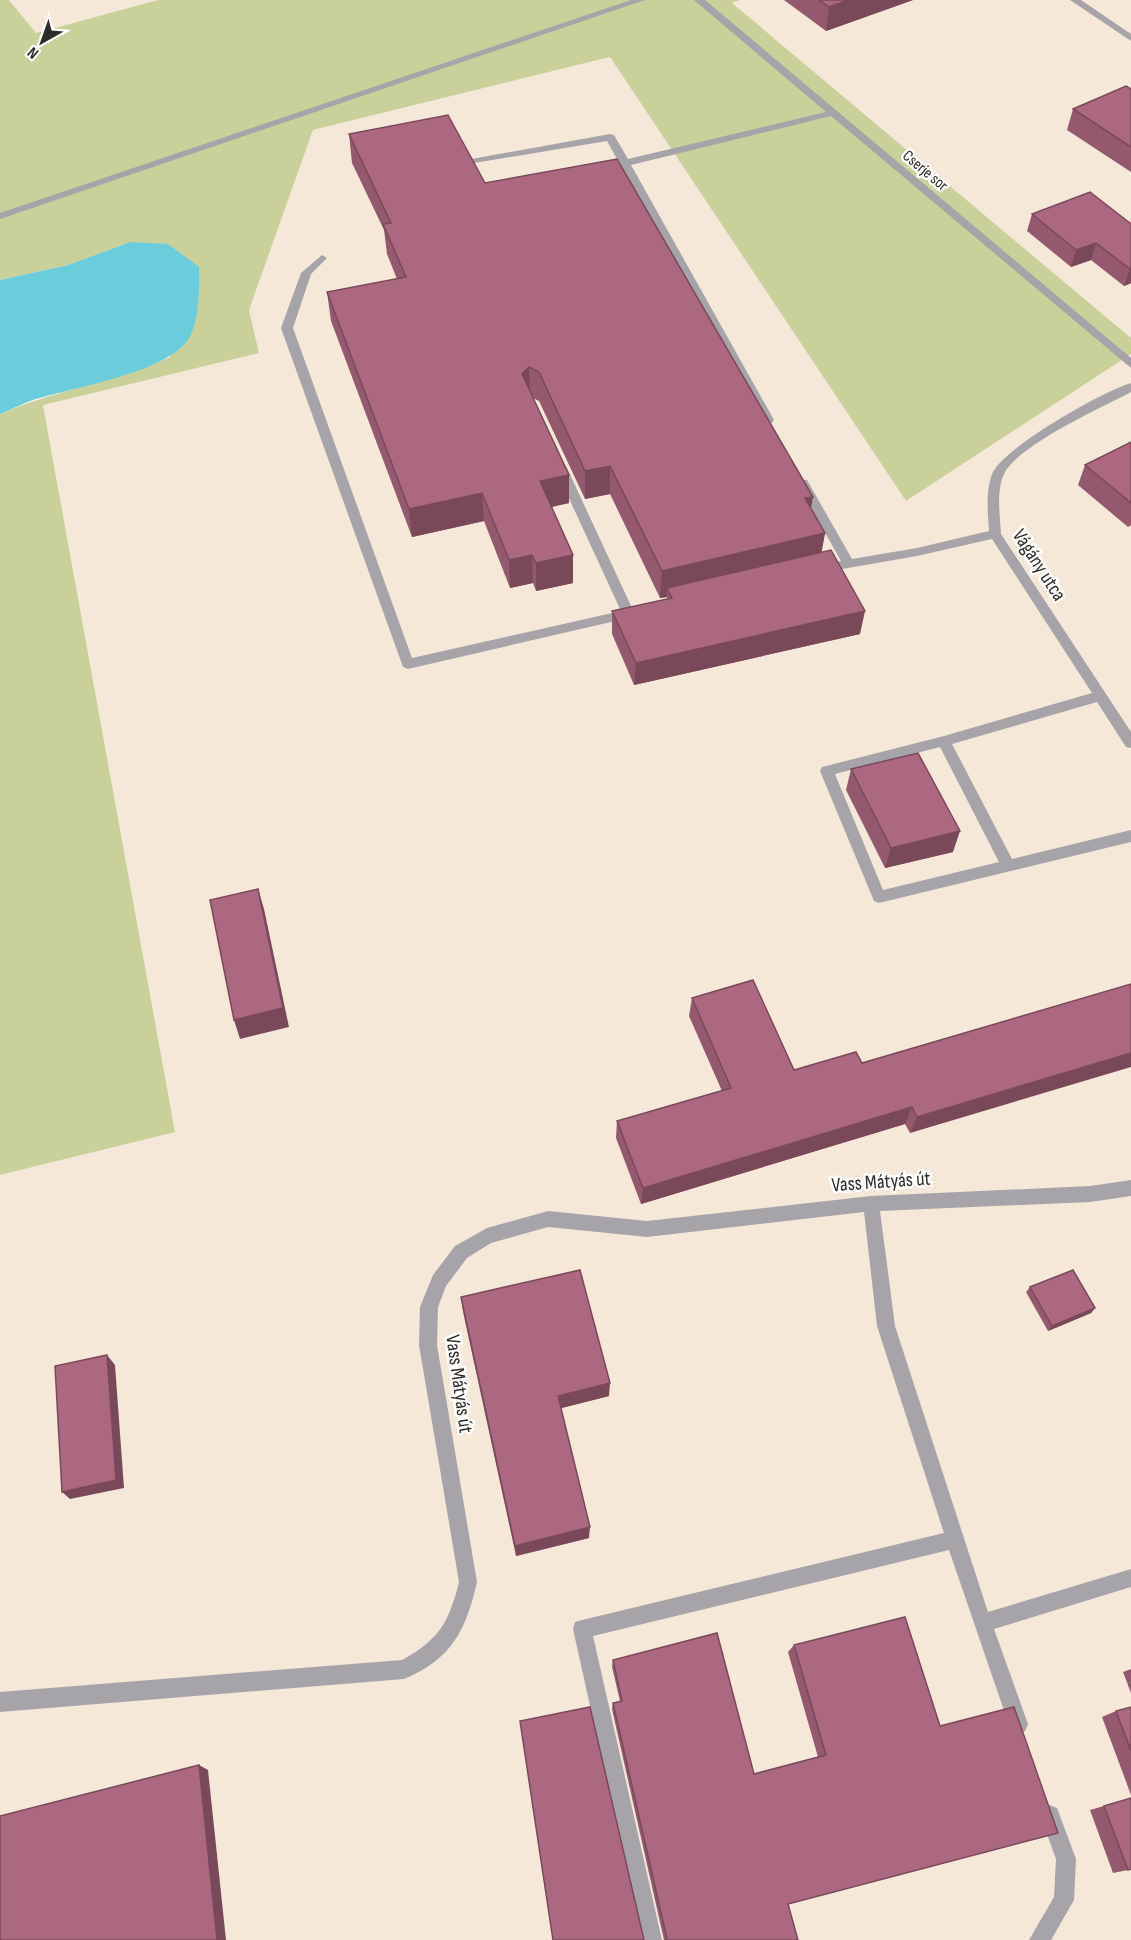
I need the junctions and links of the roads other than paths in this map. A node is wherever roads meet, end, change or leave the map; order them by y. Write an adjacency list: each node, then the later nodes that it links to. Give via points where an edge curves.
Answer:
1 (640, 0): 8 (street)
2 (699, 0): 5 (street, Cserje sor)
3 (1075, 0): 4 (street)
4 (1131, 38)
5 (833, 113): 7 (street); 10 (street, Cserje sor)
6 (466, 163): 7 (street, via 610,137)
7 (625, 163): 12 (street)
8 (0, 216)
9 (322, 258): 13 (street, via 306,273 287,328 408,664 634,612)
10 (1131, 364)
11 (1131, 387): 15 (street, Vágány utca, via 1023,448 1000,470 993,497)
12 (774, 429)
13 (555, 455)
14 (796, 470): 16 (street)
15 (995, 534): 16 (street, via 917,552); 18 (street, Vágány utca)
16 (848, 562): 17 (street)
17 (801, 573)
18 (1099, 696): 19 (street); 20 (street, Vágány utca)
19 (944, 741): 22 (street); 22 (street, via 827,771 879,897)
20 (1131, 743)
21 (1131, 836): 22 (street)
22 (1008, 866)
23 (1131, 1188): 24 (street, Vass Mátyás út, via 1090,1194)
24 (871, 1204): 25 (street, via 886,1326); 28 (street, Vass Mátyás út, via 646,1229 548,1219 487,1236 461,1252 439,1281 429,1306 428,1345 468,1582 462,1610 450,1635 433,1655 404,1669)
25 (955, 1539): 27 (street); 31 (street, via 582,1629)
26 (1131, 1578): 27 (street)
27 (982, 1623): 29 (street)
28 (0, 1702)
29 (1026, 1747)
30 (1046, 1803): 32 (street, via 1066,1859 1064,1900)
31 (652, 1940)
32 (1039, 1940)

